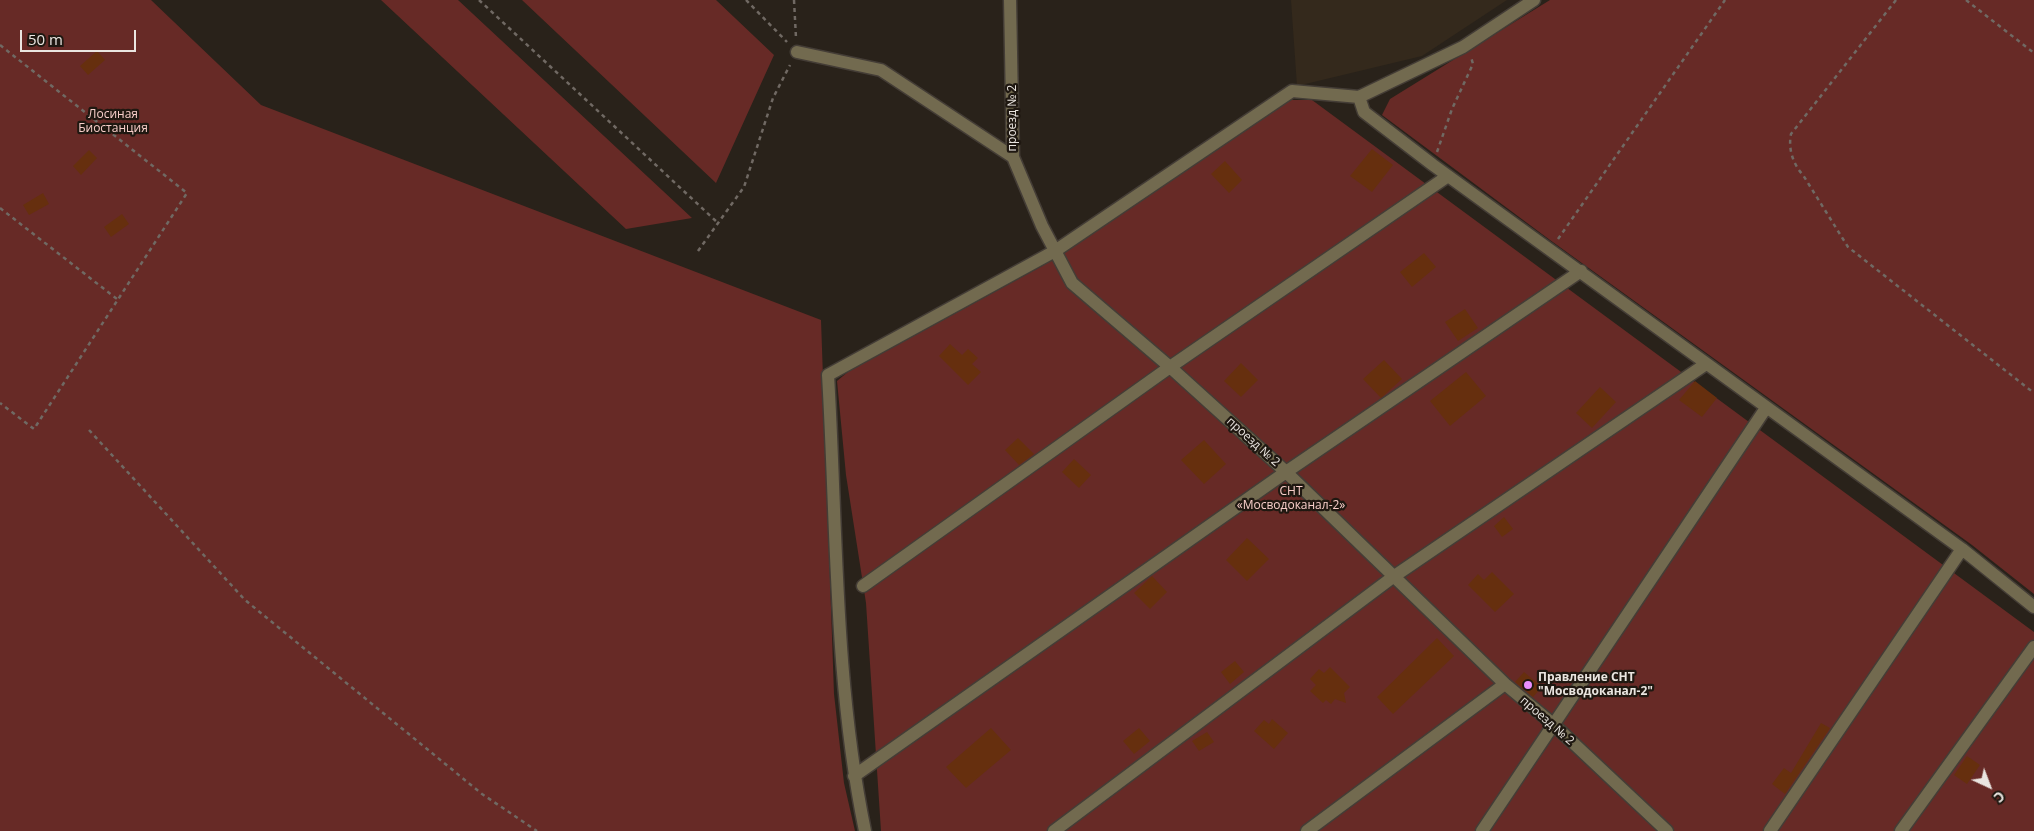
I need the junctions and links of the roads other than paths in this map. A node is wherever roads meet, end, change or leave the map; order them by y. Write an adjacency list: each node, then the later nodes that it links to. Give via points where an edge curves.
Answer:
1 (1010, 0): 5 (street, проезд № 2)
2 (1534, 0): 4 (street, via 1468,44)
3 (797, 52): 5 (street, via 881,70)
4 (1358, 97): 6 (street, via 1364,112); 7 (street, via 1292,91)
5 (1013, 157): 7 (street, проезд № 2)
6 (1448, 176): 8 (street); 10 (street)
7 (1055, 251): 10 (street, проезд № 2, via 1072,283); 20 (street, via 828,375 844,694)
8 (1581, 271): 9 (street); 12 (street)
9 (1706, 364): 11 (street); 14 (street)
10 (1170, 367): 12 (street, проезд № 2); 15 (street)
11 (1766, 408): 13 (street); 19 (street)
12 (1286, 472): 14 (street, проезд № 2); 20 (street)
13 (1962, 549): 16 (street); 26 (street)
14 (1393, 577): 18 (street, проезд № 2); 22 (street)
15 (863, 586)
16 (2034, 607)
17 (2034, 647): 27 (street)
18 (1505, 684): 19 (street, проезд № 2); 23 (street)
19 (1553, 724): 24 (street); 25 (street, проезд № 2)
20 (854, 776): 21 (street)
21 (865, 831)
22 (1054, 831)
23 (1307, 831)
24 (1482, 831)
25 (1667, 831)
26 (1770, 831)
27 (1901, 831)

